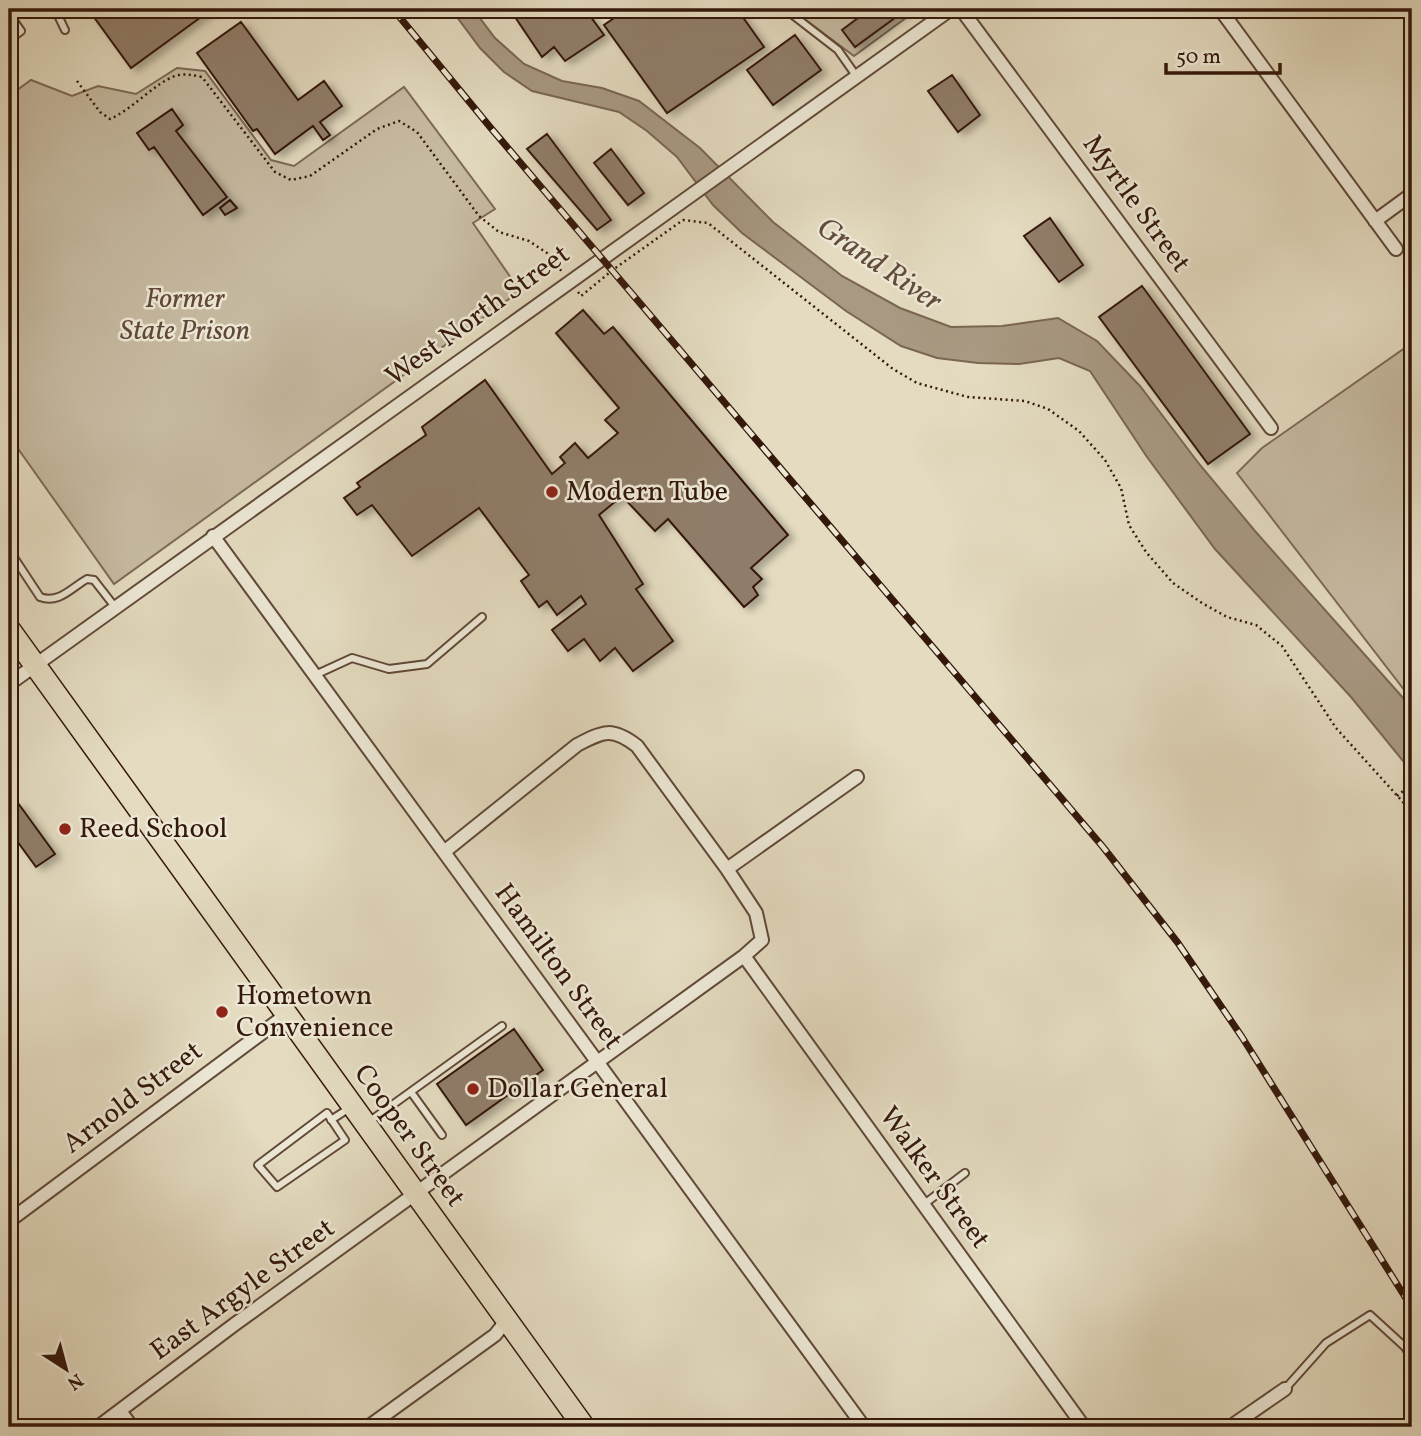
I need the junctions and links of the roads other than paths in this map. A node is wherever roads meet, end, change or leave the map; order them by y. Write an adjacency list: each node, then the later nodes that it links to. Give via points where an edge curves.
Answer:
1 (55, 9): 7 (lane)
2 (785, 9): 9 (lane, via 838,50)
3 (951, 9): 9 (street, West North Street)
4 (961, 9): 13 (street, Myrtle Street)
5 (1220, 9): 11 (street)
6 (9, 14): 8 (lane, via 21,31)
7 (65, 30)
8 (9, 40)
9 (857, 77): 16 (street, West North Street)
10 (1412, 194): 11 (street)
11 (1375, 221): 12 (street)
12 (1396, 249)
13 (1271, 428)
14 (9, 486): 15 (lane)
15 (9, 494)
16 (213, 536): 18 (street, West North Street); 22 (street, Hamilton Street)
17 (9, 550): 18 (lane, via 40,597 58,599 87,579 94,580)
18 (115, 607): 21 (street, West North Street)
19 (482, 617): 22 (lane, via 427,664 389,669 352,658)
20 (13, 634): 21 (main road, Cooper Street)
21 (35, 665): 23 (street, West North Street); 28 (main road, Cooper Street)
22 (315, 675): 25 (street, Hamilton Street)
23 (9, 684)
24 (858, 777): 26 (street)
25 (444, 852): 26 (street, via 578,745 612,732 637,746); 30 (street, Hamilton Street)
26 (727, 869): 27 (street, East Argyle Street, via 757,913 762,940)
27 (744, 956): 30 (street, East Argyle Street); 38 (street, Walker Street)
28 (286, 1015): 32 (main road, Cooper Street); 39 (street, Arnold Street)
29 (502, 1026): 31 (lane)
30 (597, 1062): 37 (street, East Argyle Street); 48 (street, Hamilton Street)
31 (411, 1092): 34 (lane); 35 (lane)
32 (352, 1106): 33 (lane); 34 (main road, Cooper Street)
33 (331, 1120): 33 (lane, via 345,1140 277,1187 258,1165 327,1113)
34 (366, 1124): 37 (main road, Cooper Street)
35 (442, 1135)
36 (965, 1173): 38 (lane)
37 (417, 1193): 40 (main road, Cooper Street); 43 (street, East Argyle Street)
38 (923, 1205): 49 (street, Walker Street)
39 (9, 1221)
40 (507, 1320): 46 (street, via 495,1335); 47 (main road, Cooper Street)
41 (1412, 1359): 42 (lane, via 1370,1315 1326,1343)
42 (1286, 1389): 50 (street)
43 (120, 1411): 44 (street, East Argyle Street); 45 (street)
44 (98, 1427)
45 (132, 1427)
46 (368, 1427)
47 (582, 1427)
48 (864, 1427)
49 (1084, 1427)
50 (1230, 1427)

